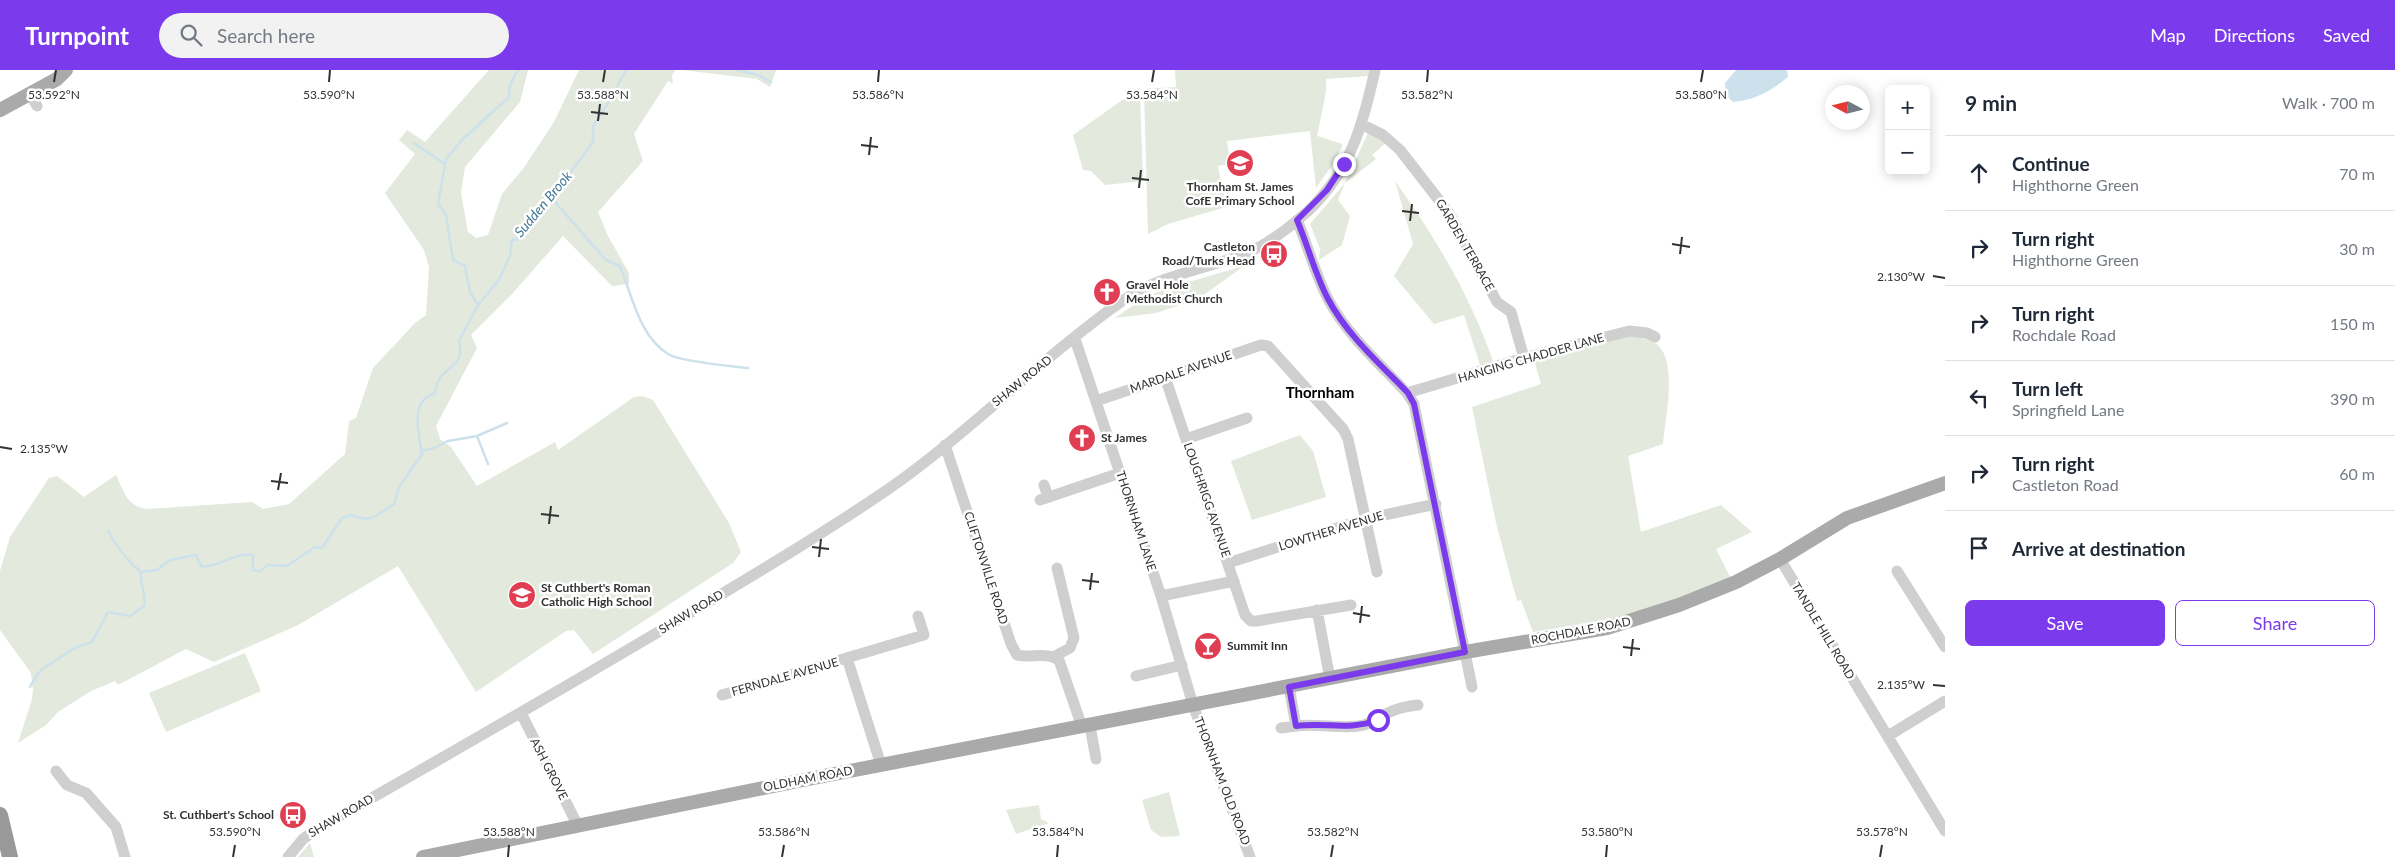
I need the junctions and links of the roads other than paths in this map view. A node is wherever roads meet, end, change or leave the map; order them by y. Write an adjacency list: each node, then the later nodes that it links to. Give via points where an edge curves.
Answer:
1 (66, 70): 3 (main road)
2 (1375, 70): 6 (street, SHAW ROAD)
3 (30, 94): 4 (street); 5 (main road)
4 (37, 106)
5 (0, 110)
6 (1363, 125): 7 (street, SHAW ROAD, via 1327,190); 10 (street, GARDEN TERRACE, via 1383,135 1400,150 1449,213 1497,302 1511,312)
7 (1297, 220): 9 (street, SHAW ROAD, via 1275,238 1252,250 1149,284); 12 (street, via 1329,301 1349,330)
8 (1655, 337): 10 (street, HANGING CHADDER LANE, via 1629,331)
9 (1075, 338): 13 (street, THORNHAM LANE); 16 (street, SHAW ROAD)
10 (1524, 358): 12 (street, HANGING CHADDER LANE)
11 (1165, 378): 13 (street, MARDALE AVENUE); 15 (street, LOUGHRIGG AVENUE); 21 (street, MARDALE AVENUE, via 1261,345 1268,346 1343,429)
12 (1408, 393): 20 (street, via 1414,404)
13 (1096, 402): 17 (street, THORNHAM LANE)
14 (1247, 418): 15 (street)
15 (1186, 439): 23 (street, LOUGHRIGG AVENUE)
16 (945, 445): 34 (street, CLIFTONVILLE ROAD, via 1011,644 1017,655); 45 (street, SHAW ROAD, via 835,525)
17 (1120, 473): 19 (street, via 1044,499); 28 (street, THORNHAM LANE)
18 (1945, 482): 22 (main road, ROCHDALE ROAD, via 1848,518)
19 (1044, 485)
20 (1436, 504): 21 (street, LOWTHER AVENUE); 33 (street)
21 (1365, 519): 23 (street, LOWTHER AVENUE); 26 (street)
22 (1780, 559): 33 (main road, ROCHDALE ROAD, via 1728,585 1640,619 1607,628); 49 (street, TANDLE HILL ROAD)
23 (1228, 563): 27 (street, LOUGHRIGG AVENUE)
24 (1057, 568): 34 (street, via 1074,638 1070,648)
25 (1897, 571): 32 (street)
26 (1377, 572)
27 (1234, 581): 28 (street); 30 (street, LOUGHRIGG AVENUE, via 1245,615 1251,621)
28 (1161, 596): 36 (street, THORNHAM LANE)
29 (1352, 605): 30 (street)
30 (1317, 610): 38 (street)
31 (918, 616): 35 (street, FERNDALE AVENUE, via 924,635)
32 (1945, 647)
33 (1465, 652): 38 (main road, ROCHDALE ROAD); 40 (street)
34 (1053, 657): 46 (street, via 1059,660)
35 (847, 658): 41 (street, FERNDALE AVENUE); 51 (street)
36 (1182, 665): 37 (street); 43 (street, THORNHAM LANE)
37 (1136, 676)
38 (1330, 679): 39 (main road, ROCHDALE ROAD)
39 (1289, 687): 43 (main road, ROCHDALE ROAD); 47 (street)
40 (1472, 687)
41 (722, 695)
42 (1945, 701): 49 (street)
43 (1193, 705): 46 (main road, OLDHAM ROAD); 60 (street, THORNHAM OLD ROAD)
44 (1418, 705): 47 (street, via 1394,710 1362,726)
45 (521, 713): 54 (street, ASH GROVE); 58 (street, SHAW ROAD, via 317,829 303,839)
46 (1086, 726): 50 (street); 51 (main road, OLDHAM ROAD)
47 (1296, 726): 48 (street)
48 (1280, 728)
49 (1888, 736): 55 (street, TANDLE HILL ROAD)
50 (1096, 759)
51 (881, 765): 54 (main road, OLDHAM ROAD)
52 (56, 771): 57 (street, via 67,785 86,793 116,827)
53 (0, 815): 56 (highway)
54 (577, 824): 59 (main road, OLDHAM ROAD)
55 (1945, 829)
56 (10, 857)
57 (125, 857)
58 (288, 857)
59 (423, 857)
60 (1250, 857)

